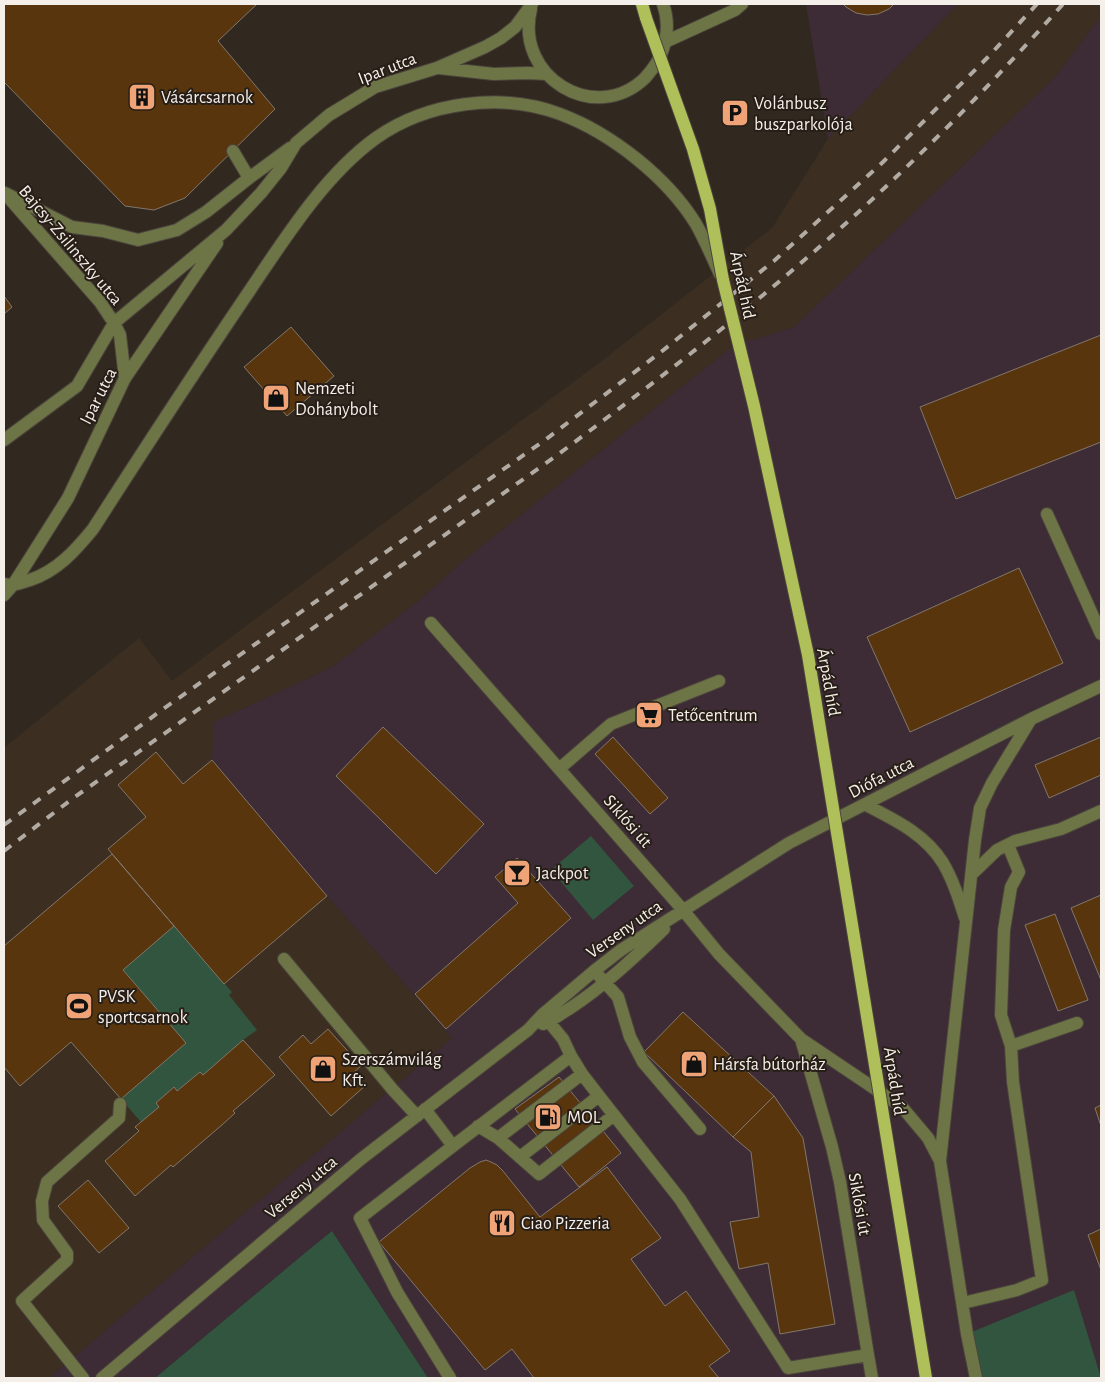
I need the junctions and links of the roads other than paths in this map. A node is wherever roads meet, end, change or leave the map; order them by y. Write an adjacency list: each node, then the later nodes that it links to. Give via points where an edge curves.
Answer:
1 (533, 4): 6 (street, Ipar utca, via 515,27 501,38); 7 (street, Ipar utca, via 529,16 530,42 539,65)
2 (642, 4): 13 (main road, Árpád híd, bridge, via 693,149 710,209)
3 (663, 4): 5 (street, Ipar utca, via 667,19)
4 (742, 4): 5 (street)
5 (665, 42): 7 (street, Ipar utca, via 657,64 641,81 610,96 572,92)
6 (437, 68): 7 (street, Ipar utca, via 494,74); 8 (street, Ipar utca, via 374,87 329,115)
7 (547, 74)
8 (296, 143): 10 (street); 12 (street, Ipar utca, via 266,187)
9 (233, 151): 10 (street)
10 (249, 178): 11 (street, via 177,230 138,240 72,227)
11 (4, 192): 14 (street, Bajcsy-Zsilinszky utca, via 100,302)
12 (226, 230): 14 (street, Ipar utca); 15 (street, Ipar utca)
13 (723, 280): 18 (street, bridge, via 695,224 669,188 654,172 579,121 546,109 498,102 471,103 433,111 407,121 362,149 318,195 284,240 77,549 49,572); 58 (main road, Árpád híd, bridge, via 808,655)
14 (114, 323): 15 (street, Bajcsy-Zsilinszky utca, via 120,335); 16 (street, Ipar utca, via 77,386)
15 (125, 378): 18 (street, Ipar utca, via 68,498)
16 (4, 440)
17 (1048, 514): 20 (street)
18 (7, 588)
19 (431, 623): 24 (street, Siklósi út)
20 (1101, 633)
21 (719, 681): 24 (street, via 611,724)
22 (1101, 686): 23 (street, Diófa utca)
23 (1031, 719): 25 (street, Diófa utca); 28 (street, Siklósi út, via 980,808)
24 (559, 769): 29 (street, Siklósi út)
25 (866, 805): 29 (street, Diófa utca, via 789,843); 30 (street, Siklósi út, via 901,823 927,843 952,880)
26 (1101, 811): 27 (street, via 1061,829)
27 (1008, 844): 28 (street); 38 (street, via 1020,872 1011,887 1002,950 1002,1015)
28 (971, 875): 30 (street, Siklósi út)
29 (683, 910): 32 (street, Verseny utca); 33 (street, Verseny utca); 37 (street, Siklósi út, via 719,954)
30 (967, 922): 50 (street, Siklósi út)
31 (284, 959): 43 (street, via 393,1090)
32 (594, 971): 33 (street); 36 (street, Verseny utca)
33 (605, 982): 34 (street, Verseny utca); 46 (street, via 618,997 630,1037 643,1062)
34 (549, 1022): 36 (street, Verseny utca); 39 (street, via 563,1039)
35 (1077, 1023): 38 (street)
36 (528, 1030): 43 (street, Verseny utca)
37 (801, 1039): 50 (street, Siklósi út, via 902,1107 928,1138); 52 (street, Siklósi út, via 840,1182)
38 (1011, 1046): 51 (street, via 1013,1082 1042,1280 1017,1290)
39 (571, 1056): 40 (street); 45 (street)
40 (582, 1074): 41 (street); 47 (street)
41 (599, 1096): 44 (street); 49 (street)
42 (120, 1104): 54 (street, via 118,1118 47,1182 42,1201 43,1220 67,1253 67,1260 22,1301)
43 (421, 1112): 48 (street); 55 (street, Verseny utca, via 360,1159)
44 (614, 1115): 49 (street, via 539,1174); 53 (street, via 680,1199)
45 (478, 1126): 47 (street); 48 (street)
46 (700, 1129)
47 (498, 1138): 49 (street)
48 (453, 1146): 56 (street, via 360,1218 397,1292)
49 (520, 1157)
50 (940, 1161): 51 (street, Siklósi út)
51 (963, 1303): 59 (street, Siklósi út)
52 (868, 1355): 53 (street); 57 (street, Siklósi út)
53 (788, 1373)
54 (83, 1378)
55 (102, 1378)
56 (450, 1378)
57 (872, 1378)
58 (926, 1378)
59 (976, 1378)

